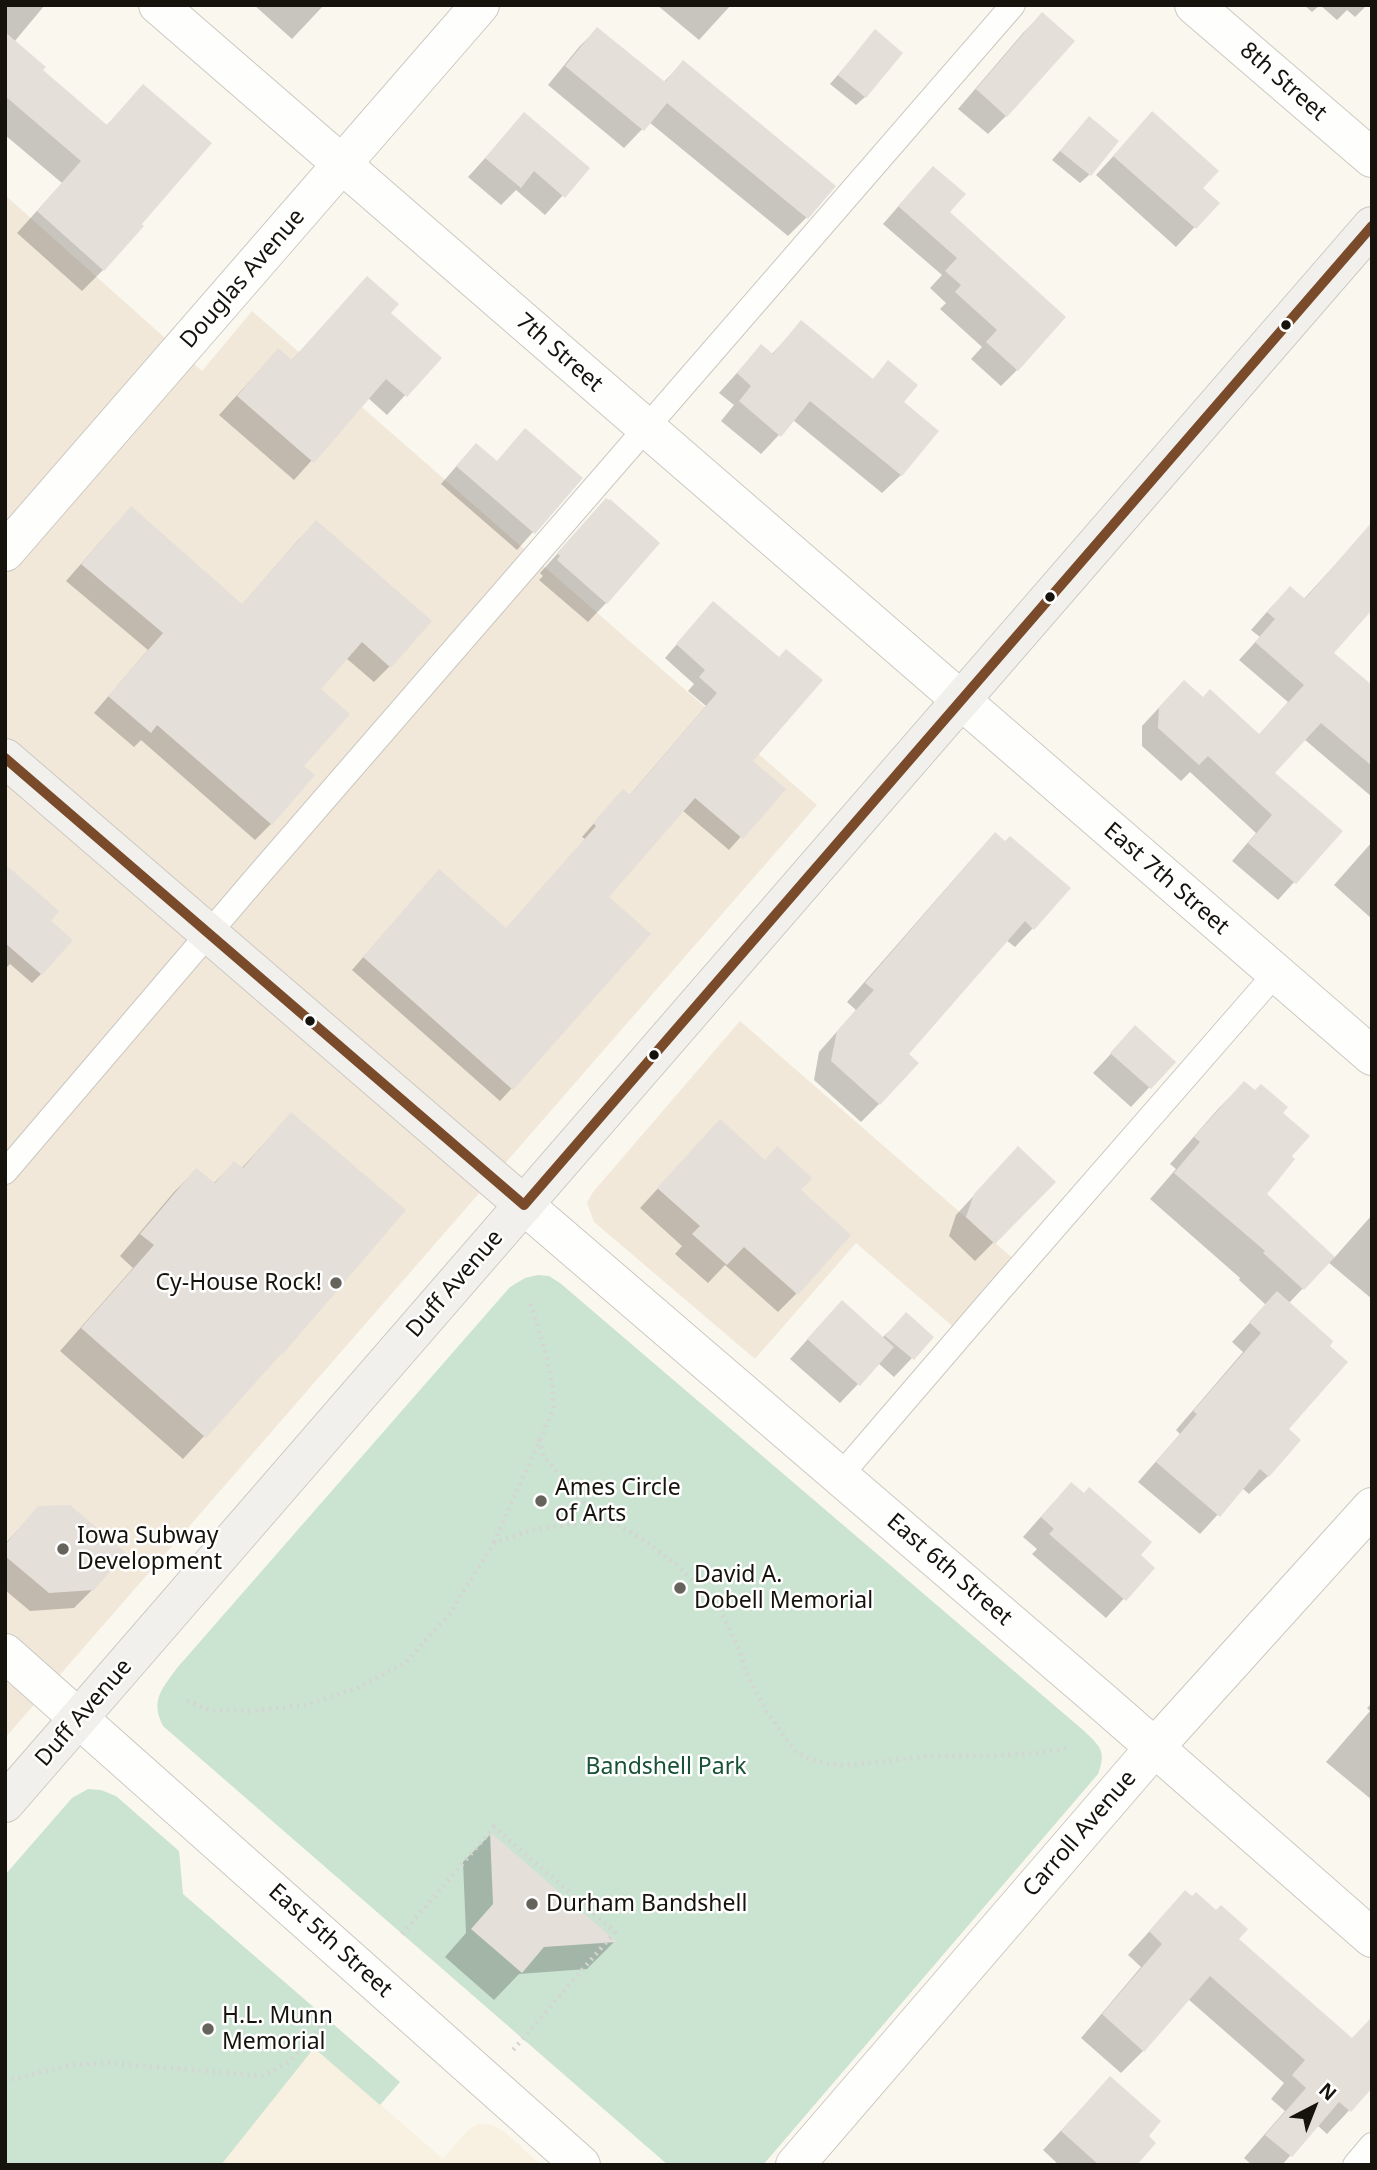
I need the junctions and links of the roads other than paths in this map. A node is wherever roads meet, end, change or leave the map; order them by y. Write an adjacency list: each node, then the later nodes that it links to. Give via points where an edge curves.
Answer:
1 (158, 5): 6 (street, 7th Street)
2 (480, 5): 6 (street, Douglas Avenue)
3 (1013, 5): 8 (lane)
4 (1194, 5): 5 (street, 8th Street)
5 (1372, 158)
6 (342, 165): 8 (street, 7th Street); 9 (street, Douglas Avenue)
7 (1371, 230): 10 (main road, Duff Avenue)
8 (646, 428): 10 (street, 7th Street); 12 (lane)
9 (5, 552)
10 (961, 701): 13 (street, East 7th Street); 16 (main road, Duff Avenue)
11 (5, 758): 12 (main road)
12 (209, 933): 15 (lane); 16 (main road)
13 (1276, 974): 14 (street, East 7th Street); 17 (lane)
14 (1372, 1056)
15 (5, 1172)
16 (524, 1205): 17 (street, East 6th Street); 20 (main road, Duff Avenue)
17 (840, 1476): 21 (street, East 6th Street)
18 (1372, 1507): 21 (street, Carroll Avenue)
19 (5, 1653): 20 (street, East 5th Street)
20 (80, 1717): 22 (main road, Duff Avenue); 25 (street, East 5th Street)
21 (1155, 1747): 23 (street, East 6th Street); 26 (street, Carroll Avenue)
22 (5, 1803)
23 (1372, 1938)
24 (1372, 2145): 27 (lane)
25 (581, 2165)
26 (795, 2165)
27 (1355, 2165)

